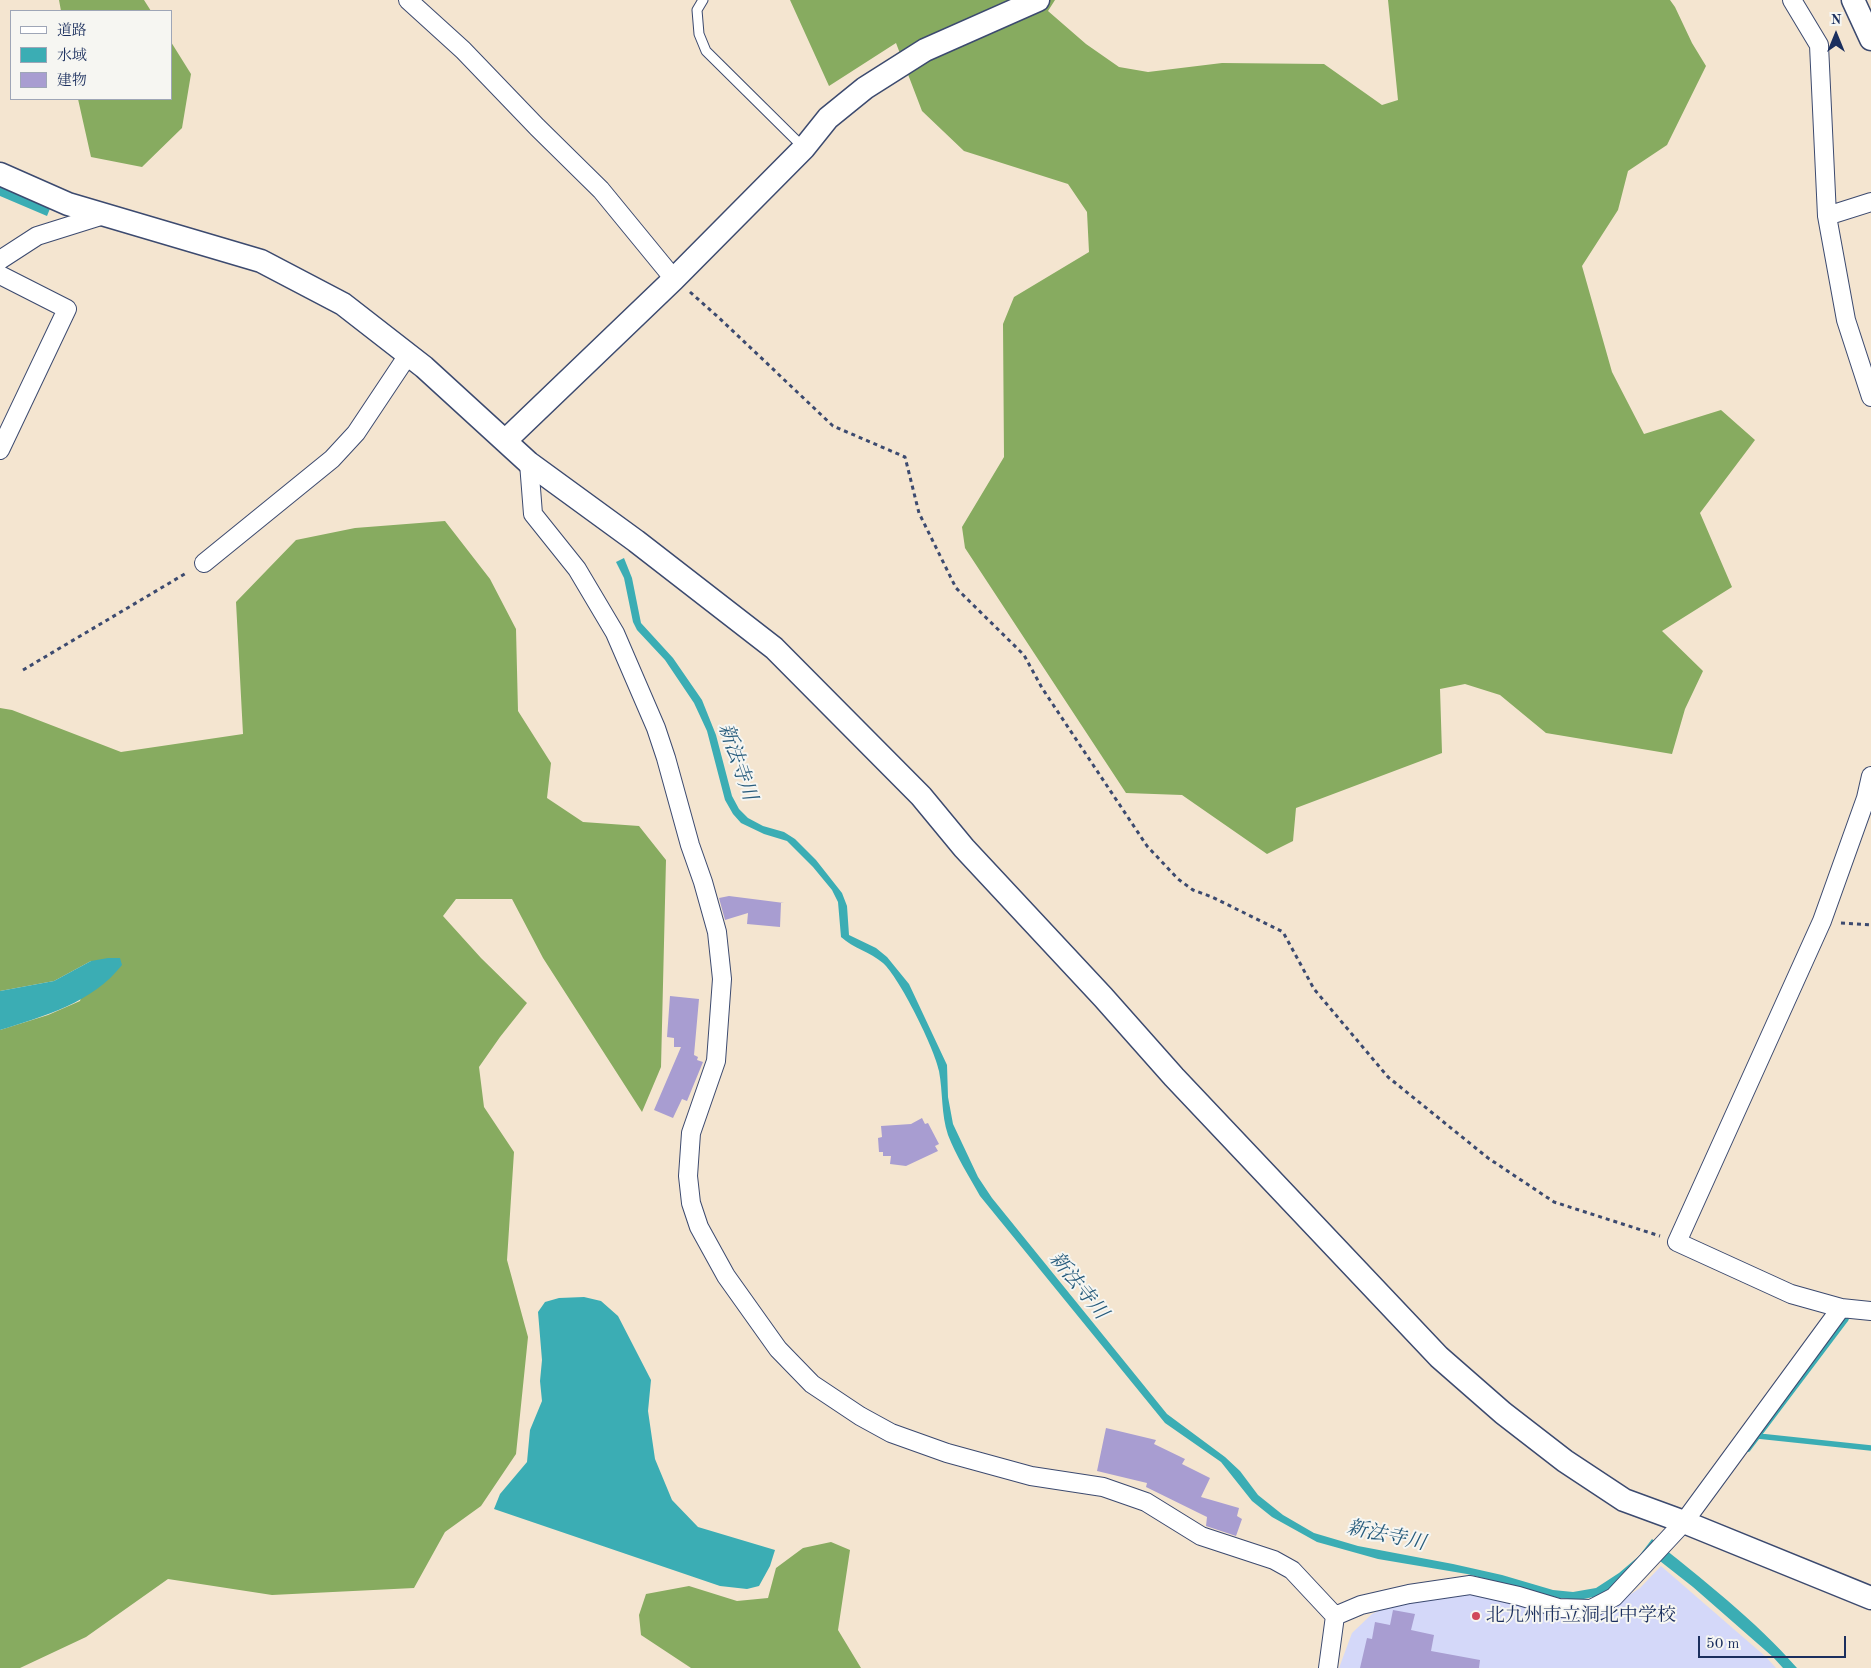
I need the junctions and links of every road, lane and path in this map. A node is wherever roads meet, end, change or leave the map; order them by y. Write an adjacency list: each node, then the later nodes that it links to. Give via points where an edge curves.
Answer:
1 (408, 0): 14 (street, via 463,50 600,190)
2 (702, 0): 7 (lane, via 697,10 699,34 706,51)
3 (1038, 0): 7 (street, via 925,50 865,88 828,118)
4 (1792, 0): 11 (street, via 1819,45)
5 (1854, 0): 6 (street)
6 (1871, 40)
7 (804, 148): 14 (street)
8 (0, 174): 10 (street, via 68,204)
9 (1871, 202): 11 (street)
10 (104, 215): 12 (street, via 37,236); 15 (street, via 261,261 343,304)
11 (1827, 216): 16 (street, via 1846,320)
12 (0, 260)
13 (0, 275): 18 (street, via 68,309)
14 (674, 279): 17 (street); 25 (path, via 833,426 905,456 919,513 956,588 1024,655 1042,688 1147,846 1178,879 1193,890 1283,932 1314,989 1388,1077 1488,1158 1554,1202)
15 (408, 355): 17 (street); 20 (street, via 356,433 332,459)
16 (1871, 397)
17 (505, 440): 19 (street)
18 (0, 450)
19 (529, 463): 28 (street, via 774,648 921,796 964,848 1174,1077 1439,1357 1564,1461 1624,1500); 30 (street, via 533,514 577,569 616,633 656,728 703,882 717,932 722,979 716,1061 691,1133 688,1176 691,1204 699,1227 732,1283 778,1349 812,1384 891,1432 947,1453 1031,1476 1102,1487 1146,1502 1201,1536 1274,1560 1292,1570)
20 (204, 563): 21 (path)
21 (23, 670)
22 (1871, 776): 23 (street)
23 (1822, 921): 24 (path); 25 (street)
24 (1871, 925)
25 (1677, 1242): 26 (street, via 1792,1294)
26 (1841, 1308): 27 (street); 28 (street)
27 (1871, 1311)
28 (1684, 1522): 29 (street); 30 (street, via 1614,1597 1591,1609 1559,1608 1470,1585 1361,1605)
29 (1871, 1598)
30 (1335, 1616): 31 (street)
31 (1328, 1668)

